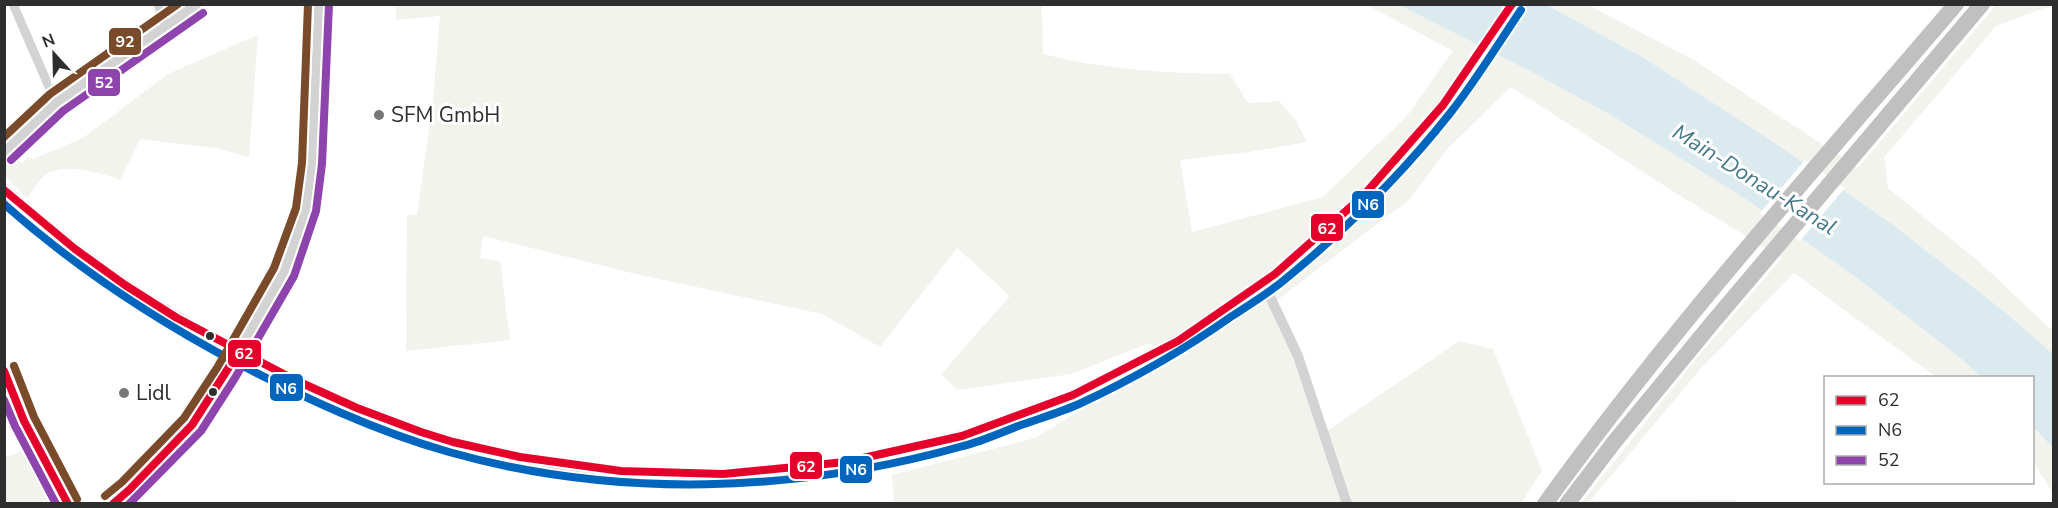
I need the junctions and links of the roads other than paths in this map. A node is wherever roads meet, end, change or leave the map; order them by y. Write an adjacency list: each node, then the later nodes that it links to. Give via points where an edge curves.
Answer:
1 (13, 4): 9 (street)
2 (158, 4): 8 (street)
3 (197, 4): 8 (street)
4 (320, 4): 13 (street, via 306,210 285,272)
5 (1512, 4): 12 (main road, via 1422,133 1312,243)
6 (1956, 4): 18 (highway, via 1648,368)
7 (1982, 4): 19 (highway, via 1659,387)
8 (165, 25): 9 (street)
9 (56, 103): 10 (street)
10 (4, 152)
11 (4, 190): 13 (main road, via 109,274)
12 (1263, 282): 13 (main road, via 1147,360 1043,409 913,449 771,471 623,471 556,464 487,450 425,433 349,405); 17 (street, via 1298,356)
13 (238, 353): 16 (street, via 192,425)
14 (5, 373): 15 (street, via 24,421)
15 (68, 504)
16 (112, 504)
17 (1347, 504)
18 (1545, 504)
19 (1567, 504)

